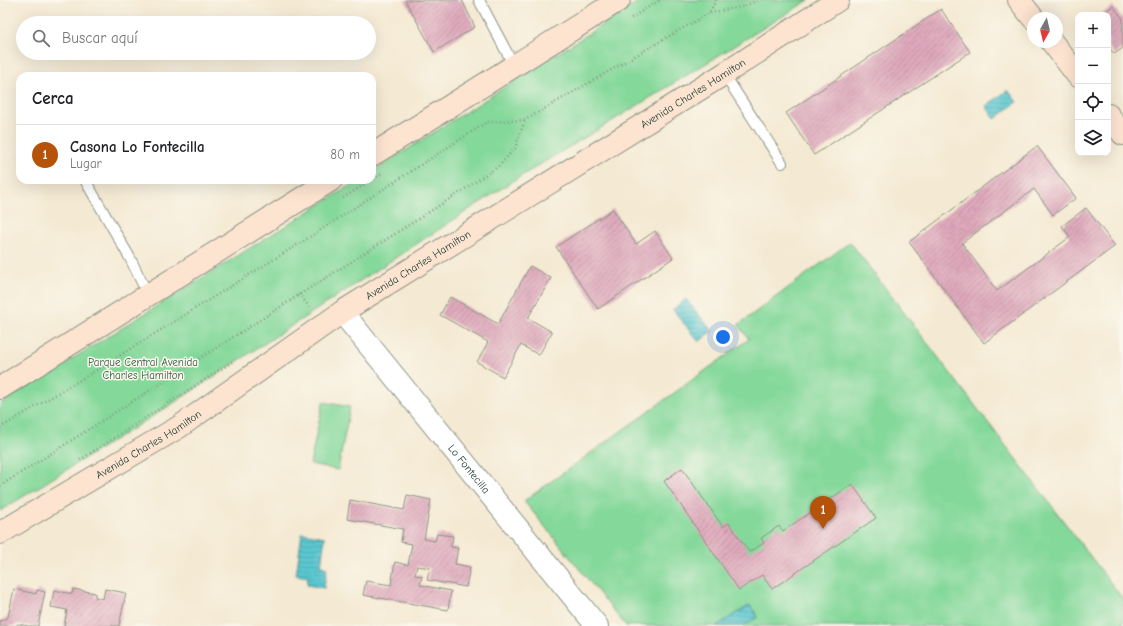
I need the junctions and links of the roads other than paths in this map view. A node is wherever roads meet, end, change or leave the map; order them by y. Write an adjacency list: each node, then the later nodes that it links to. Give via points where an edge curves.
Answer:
1 (479, 0): 7 (lane)
2 (619, 0): 7 (main road)
3 (838, 0): 9 (main road, Avenida Charles Hamilton)
4 (1019, 0): 5 (main road)
5 (1028, 12)
6 (1057, 48): 8 (main road)
7 (514, 66): 12 (main road)
8 (1075, 72)
9 (724, 74): 13 (lane); 17 (main road, Avenida Charles Hamilton)
10 (1111, 119): 11 (main road)
11 (1123, 134)
12 (376, 152)
13 (782, 163)
14 (87, 184): 16 (lane)
15 (325, 184): 16 (main road)
16 (148, 295): 18 (main road)
17 (342, 312): 19 (main road, Avenida Charles Hamilton, via 179,427); 20 (street, Lo Fontecilla)
18 (0, 388)
19 (0, 533)
20 (597, 626)

